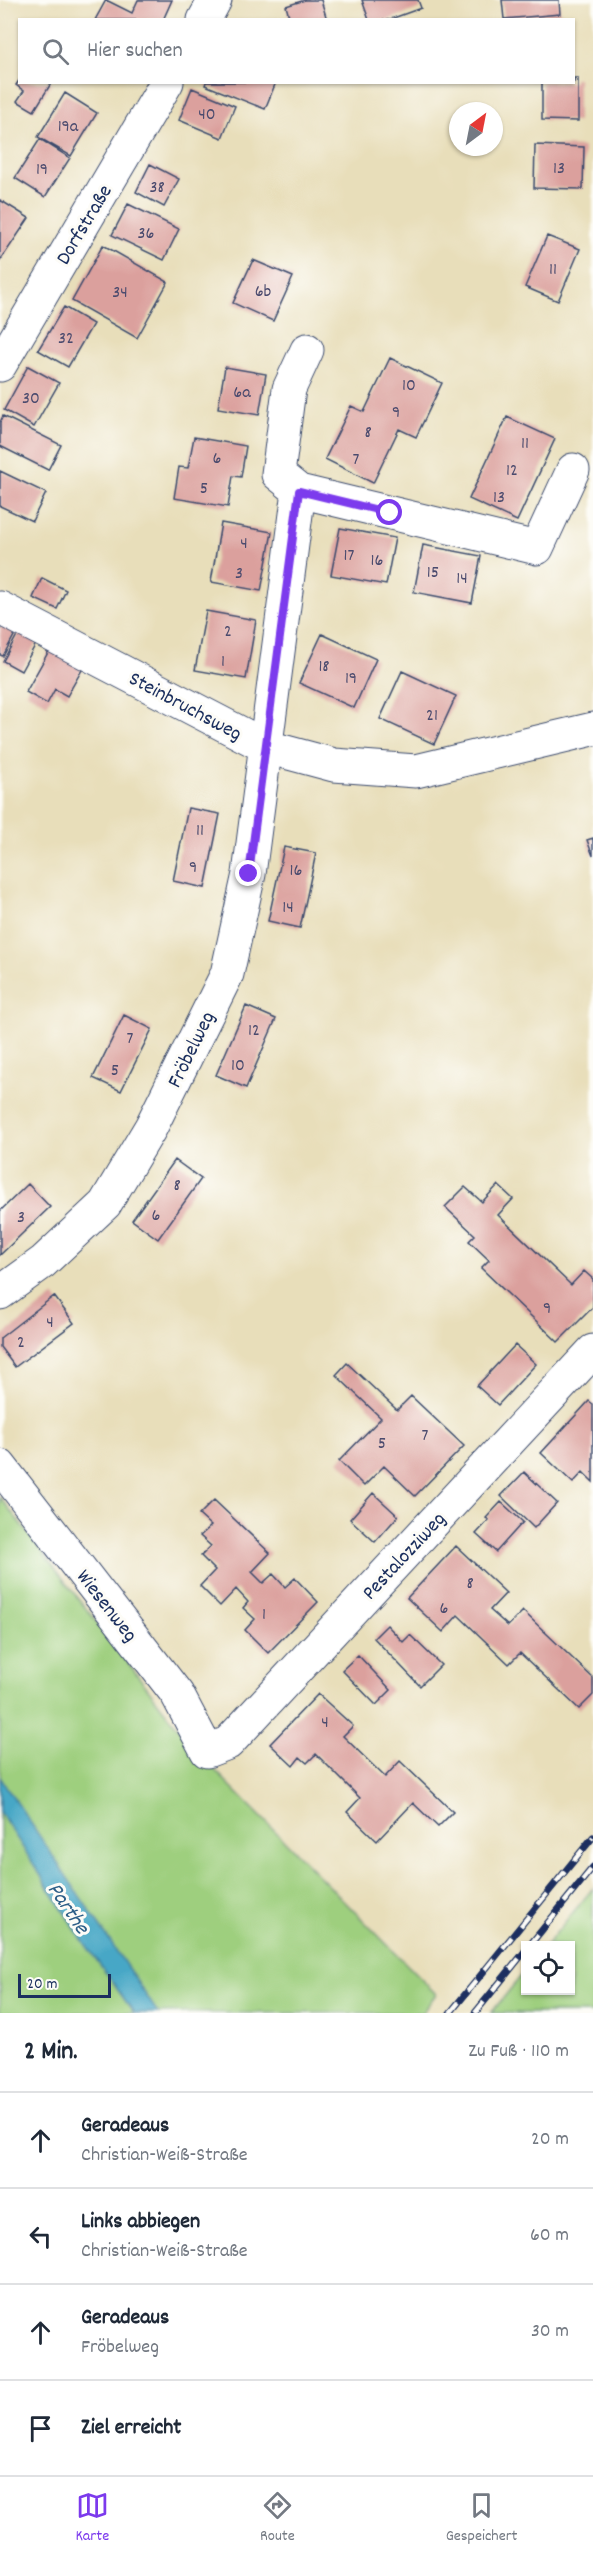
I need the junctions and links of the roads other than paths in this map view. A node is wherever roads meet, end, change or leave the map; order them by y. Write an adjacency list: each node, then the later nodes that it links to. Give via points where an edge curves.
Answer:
1 (215, 0): 2 (street)
2 (205, 18)
3 (165, 84): 5 (street, Dorfstraße)
4 (306, 350): 7 (street, via 289,389 278,474)
5 (0, 365)
6 (573, 470): 7 (street, via 537,548)
7 (299, 491): 10 (street, Fröbelweg)
8 (0, 608): 10 (street, Steinbruchsweg)
9 (593, 729): 10 (street, Steinbruchsweg, via 416,771 334,765)
10 (267, 747): 11 (street, Fröbelweg, via 249,874 222,984 151,1127 105,1204 43,1262)
11 (0, 1293)
12 (593, 1351): 14 (street, Pestalozziweg, via 228,1743)
13 (0, 1466): 14 (street, Wiesenweg, via 177,1694)
14 (207, 1751)

